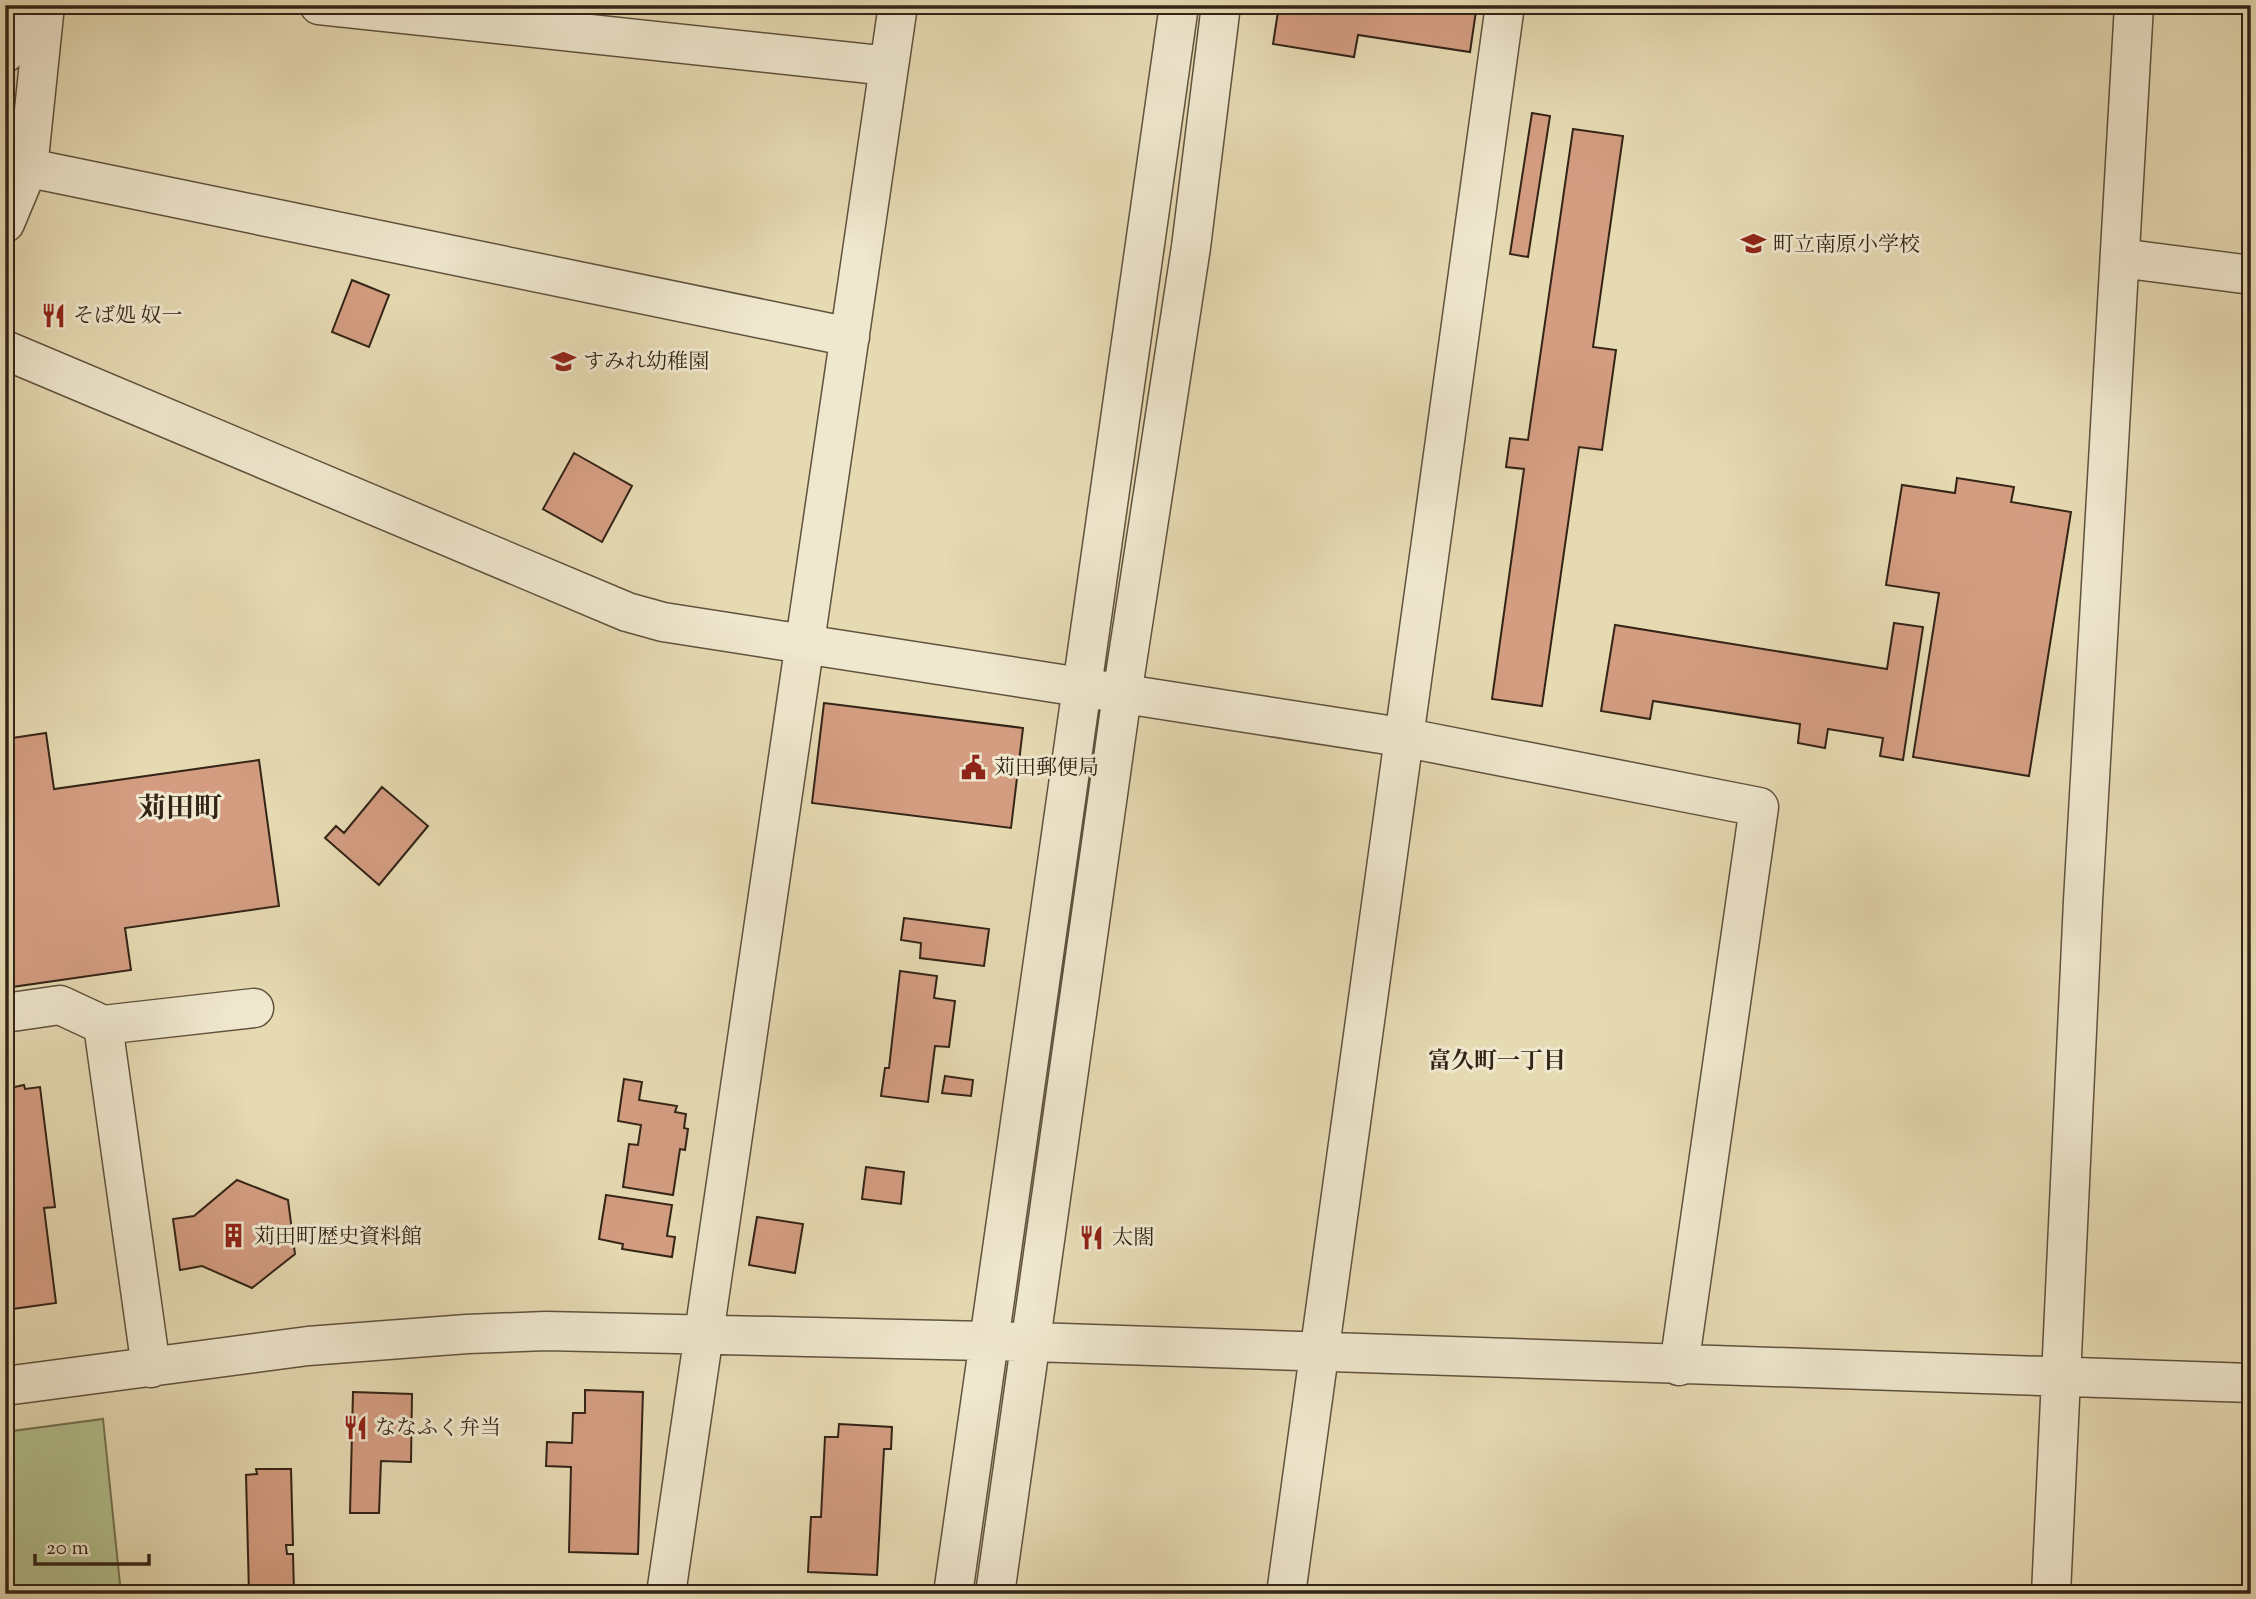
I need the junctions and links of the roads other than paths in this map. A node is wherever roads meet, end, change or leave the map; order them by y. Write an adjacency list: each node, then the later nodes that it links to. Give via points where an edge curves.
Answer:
1 (10, 5): 9 (street)
2 (45, 5): 11 (street)
3 (319, 5): 10 (street)
4 (898, 5): 10 (street)
5 (1179, 5): 18 (street)
6 (1221, 5): 19 (street, via 1189,260)
7 (1506, 5): 20 (street)
8 (2134, 5): 13 (street)
9 (5, 53)
10 (889, 66): 15 (street)
11 (17, 166): 12 (street); 15 (street)
12 (5, 223)
13 (2120, 258): 14 (street); 30 (street, via 2083,887)
14 (2251, 275)
15 (850, 337): 17 (street)
16 (5, 350): 17 (street, via 628,612)
17 (805, 647): 18 (street); 24 (street)
18 (1084, 689): 19 (street); 25 (street)
19 (1122, 695): 20 (street); 26 (street)
20 (1407, 738): 27 (street); 28 (street, via 1759,807)
21 (254, 1008): 23 (street)
22 (5, 1013): 23 (street, via 60,1005)
23 (103, 1025): 29 (street)
24 (705, 1334): 25 (street); 29 (street, via 453,1334 309,1346); 33 (street)
25 (987, 1341): 26 (street); 34 (street)
26 (1033, 1342): 27 (street); 35 (street)
27 (1320, 1352): 28 (street); 36 (street)
28 (1679, 1366): 30 (street)
29 (151, 1368): 32 (street)
30 (2061, 1375): 31 (street); 37 (street)
31 (2251, 1383)
32 (5, 1386)
33 (666, 1594)
34 (953, 1594)
35 (995, 1594)
36 (1286, 1594)
37 (2051, 1594)

